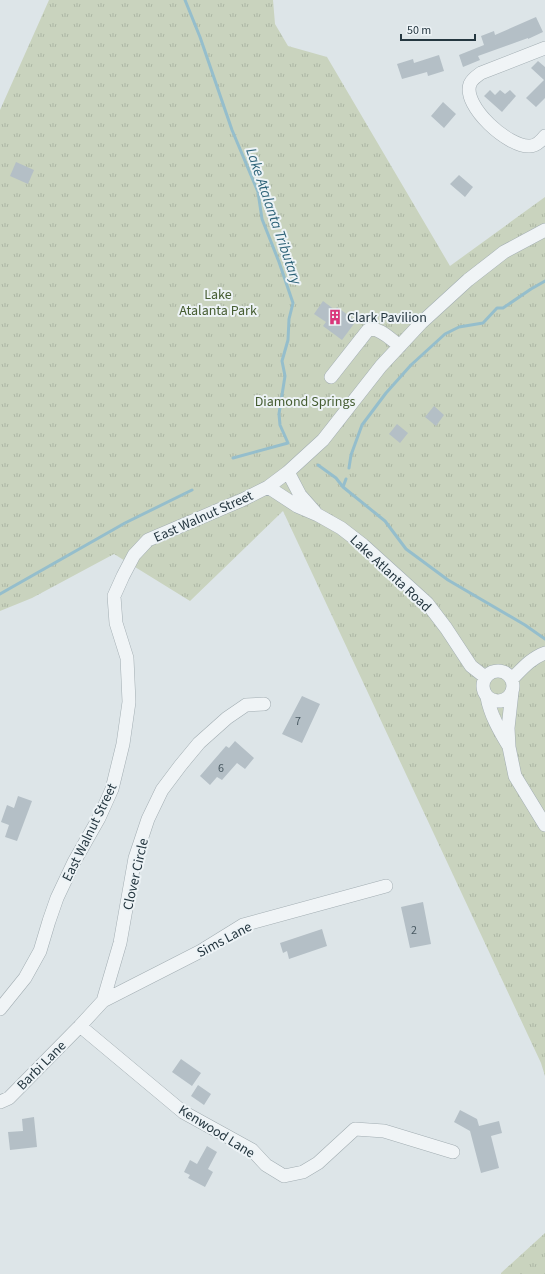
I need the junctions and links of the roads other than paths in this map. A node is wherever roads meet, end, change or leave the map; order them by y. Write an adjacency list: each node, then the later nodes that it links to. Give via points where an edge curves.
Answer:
1 (545, 48): 2 (street, via 481,73 470,84 472,103 508,140 522,146 530,146)
2 (543, 139)
3 (545, 230): 4 (street, East Walnut Street, via 504,252 468,280)
4 (400, 346): 5 (street, via 377,330 368,330); 6 (street, East Walnut Street, via 322,440)
5 (331, 377)
6 (288, 472): 7 (street, East Walnut Street); 8 (street, Lake Atlanta Road, via 300,495)
7 (268, 487): 8 (street, Lake Atlanta Road, via 297,506); 18 (street, East Walnut Street, via 148,540 134,556 123,576 114,596 116,623 127,658 129,702 123,744 112,789 57,898 40,951 25,978)
8 (318, 515): 10 (street, Lake Atlanta Road, via 363,545 427,603 471,666)
9 (545, 653): 11 (street, via 526,664)
10 (485, 678): 11 (street, via 498,670 507,673); 12 (street, via 482,687)
11 (512, 685): 12 (street, via 510,696 501,701); 14 (street)
12 (487, 697): 14 (street, via 499,731)
13 (264, 704): 17 (street, Clover Circle, via 246,705 227,718 199,743 162,790 148,819 135,858 120,943)
14 (509, 746): 15 (street, via 515,776)
15 (545, 825)
16 (386, 886): 17 (street, Sims Lane, via 244,925 200,952)
17 (103, 1001): 19 (street, Sims Lane)
18 (0, 1009)
19 (80, 1026): 20 (street, Barbi Lane, via 9,1098); 21 (street, Kenwood Lane, via 183,1112 252,1150 266,1165 284,1176 303,1172 318,1163 355,1129 384,1131)
20 (0, 1102)
21 (453, 1152)

